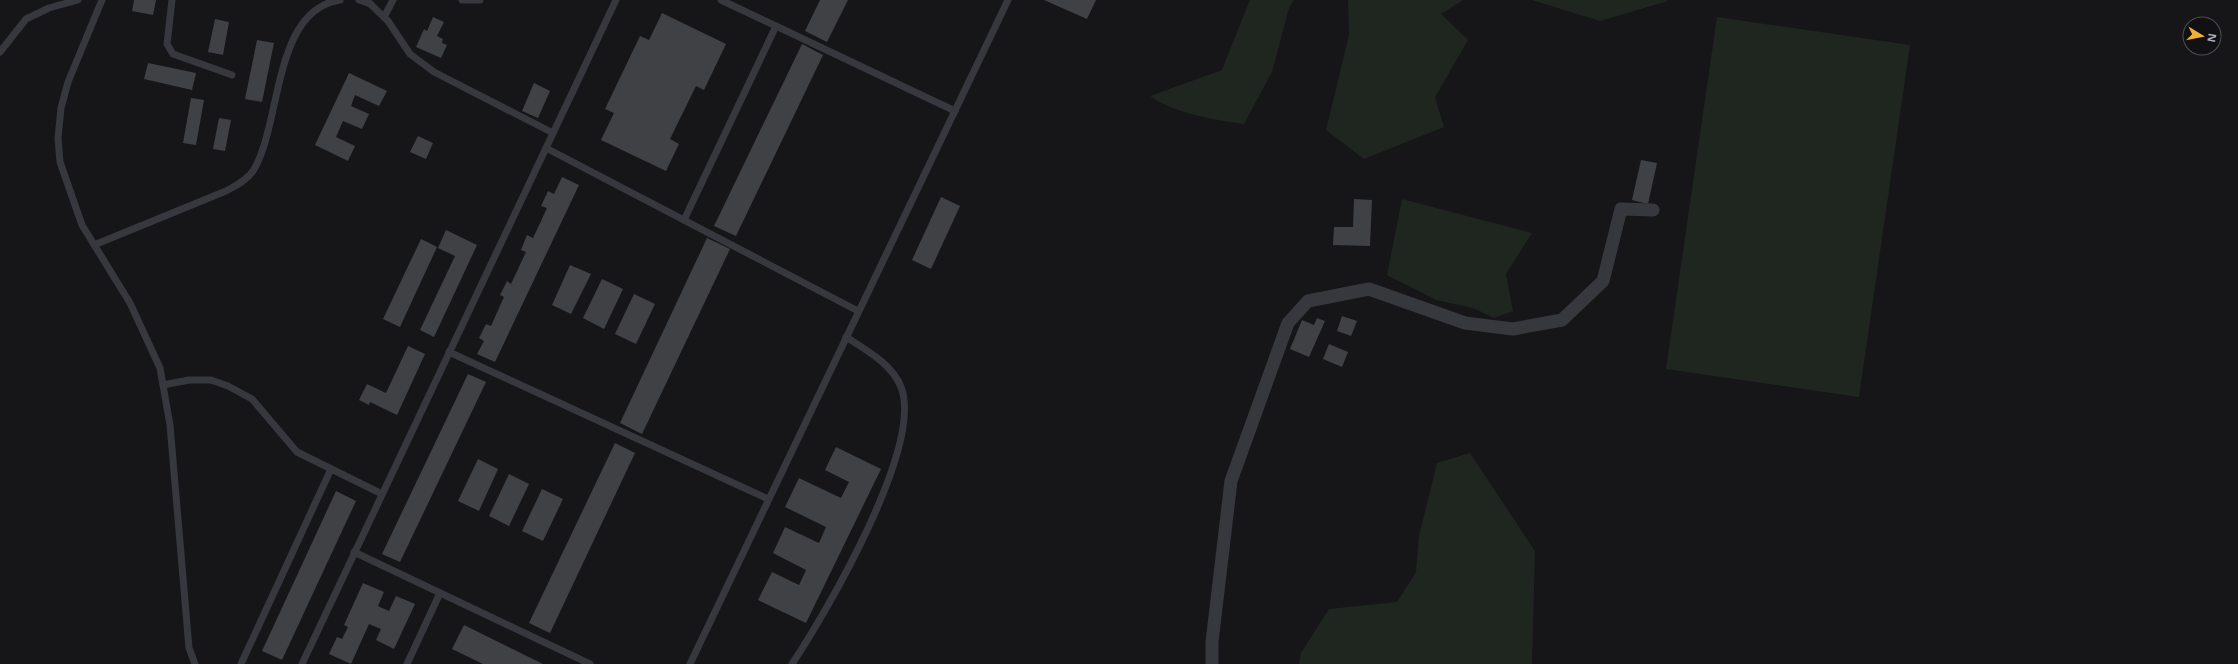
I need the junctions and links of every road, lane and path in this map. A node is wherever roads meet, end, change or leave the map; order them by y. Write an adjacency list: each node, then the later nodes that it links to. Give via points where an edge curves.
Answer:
1 (78, 0): 15 (lane, via 49,8 26,19)
2 (102, 0): 22 (lane, via 68,82 61,108 58,138 60,162 68,188 82,225)
3 (172, 0): 16 (lane, via 167,44 173,54)
4 (340, 0): 22 (lane, via 323,6 303,22 292,41 260,153 252,172 226,191)
5 (359, 0): 12 (lane)
6 (393, 0): 13 (lane)
7 (462, 0): 8 (lane)
8 (480, 0)
9 (616, 0): 18 (lane)
10 (721, 0): 14 (lane)
11 (1008, 0): 17 (lane)
12 (369, 2): 13 (lane)
13 (384, 17): 18 (lane, via 410,54 434,72)
14 (776, 26): 17 (lane); 21 (lane)
15 (0, 52)
16 (232, 75)
17 (955, 111): 23 (lane)
18 (553, 133): 19 (lane)
19 (546, 148): 21 (lane); 25 (lane)
20 (1653, 210): 40 (street, via 1621,209 1603,281 1562,320 1513,330 1465,323 1369,289 1308,301 1288,323 1231,481 1212,642)
21 (684, 220): 23 (lane)
22 (94, 245): 26 (lane, via 130,303 154,352)
23 (858, 311): 24 (lane)
24 (846, 337): 29 (lane); 39 (lane, via 878,358 901,387 905,409 904,430 875,513 856,553)
25 (449, 352): 28 (lane); 29 (lane)
26 (163, 384): 27 (lane, via 211,380 228,386 252,399 297,452); 33 (lane, via 170,426 189,648)
27 (331, 469): 28 (lane); 34 (lane)
28 (382, 494): 30 (lane)
29 (768, 499): 38 (lane)
30 (354, 552): 31 (lane); 35 (lane)
31 (440, 593): 32 (lane); 36 (lane)
32 (581, 662): 37 (lane)
33 (195, 664)
34 (240, 664)
35 (302, 664)
36 (406, 664)
37 (590, 664)
38 (690, 664)
39 (792, 664)
40 (1212, 664)

